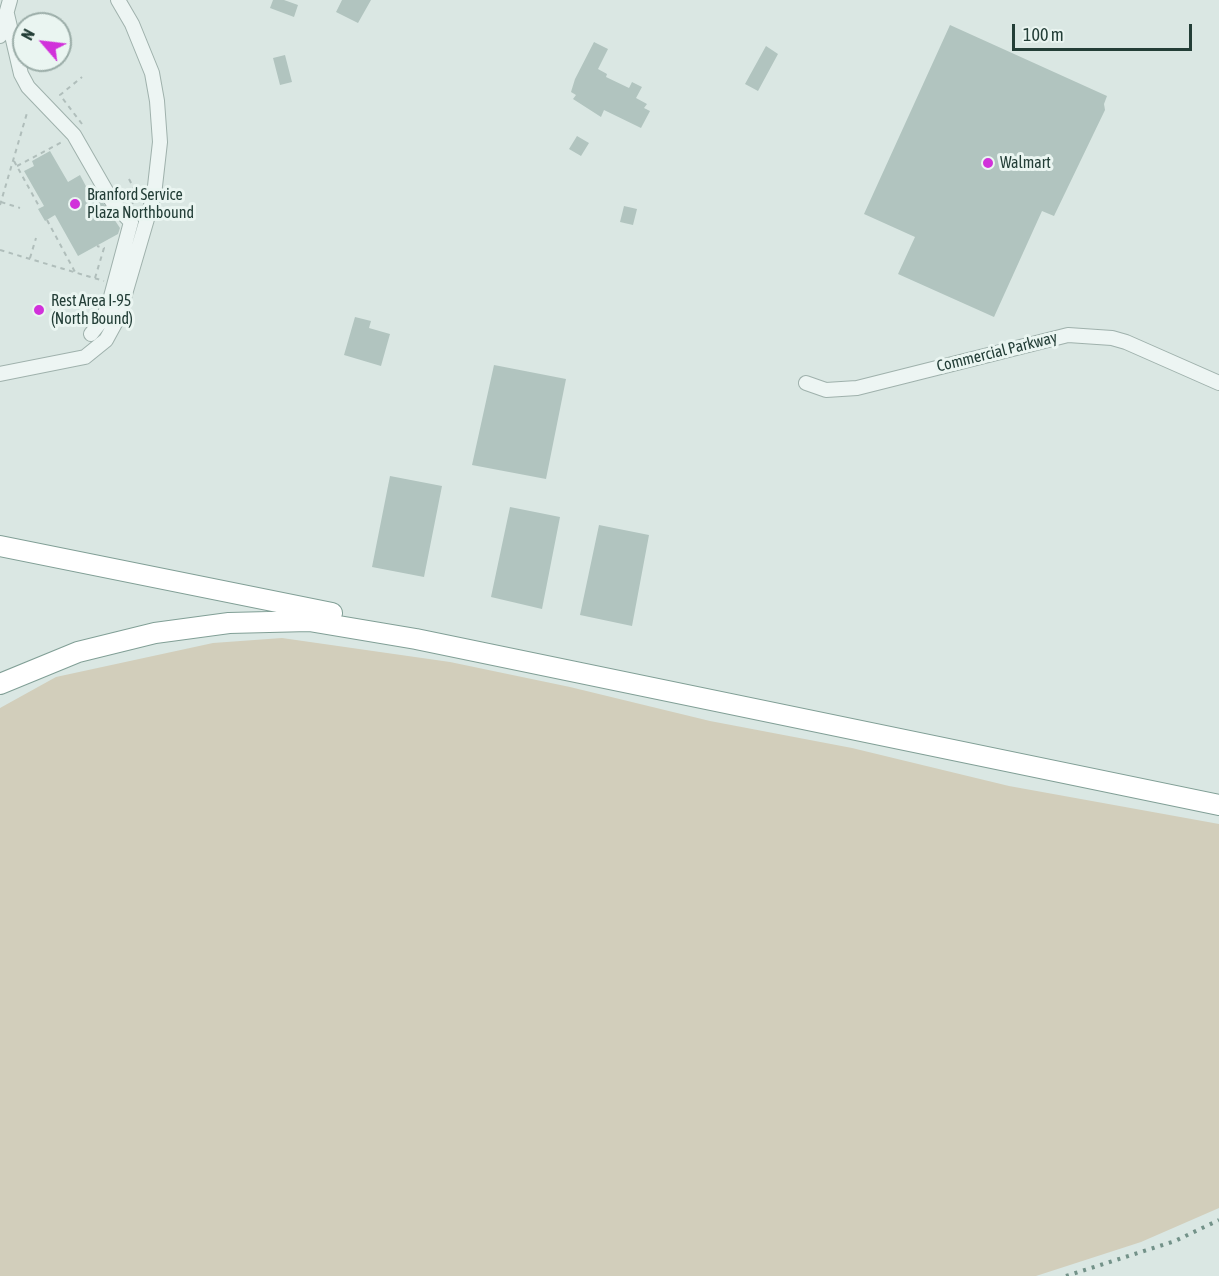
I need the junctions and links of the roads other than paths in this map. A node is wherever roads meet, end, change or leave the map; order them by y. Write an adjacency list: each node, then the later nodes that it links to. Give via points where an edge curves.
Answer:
1 (118, 0): 5 (street, via 152,73 160,142 154,195 118,318 106,340 85,357)
2 (9, 7): 3 (street); 4 (street, via 21,74 28,87 74,135 113,203 132,226 109,304)
3 (0, 36)
4 (91, 334)
5 (0, 374)
6 (806, 383): 7 (street, Commercial Parkway, via 826,390 857,387 1068,335 1126,342)
7 (1219, 383)
8 (0, 546): 10 (highway)
9 (0, 684): 11 (highway, via 78,652 155,633 229,623 309,621)
10 (1219, 795)
11 (1219, 805)

